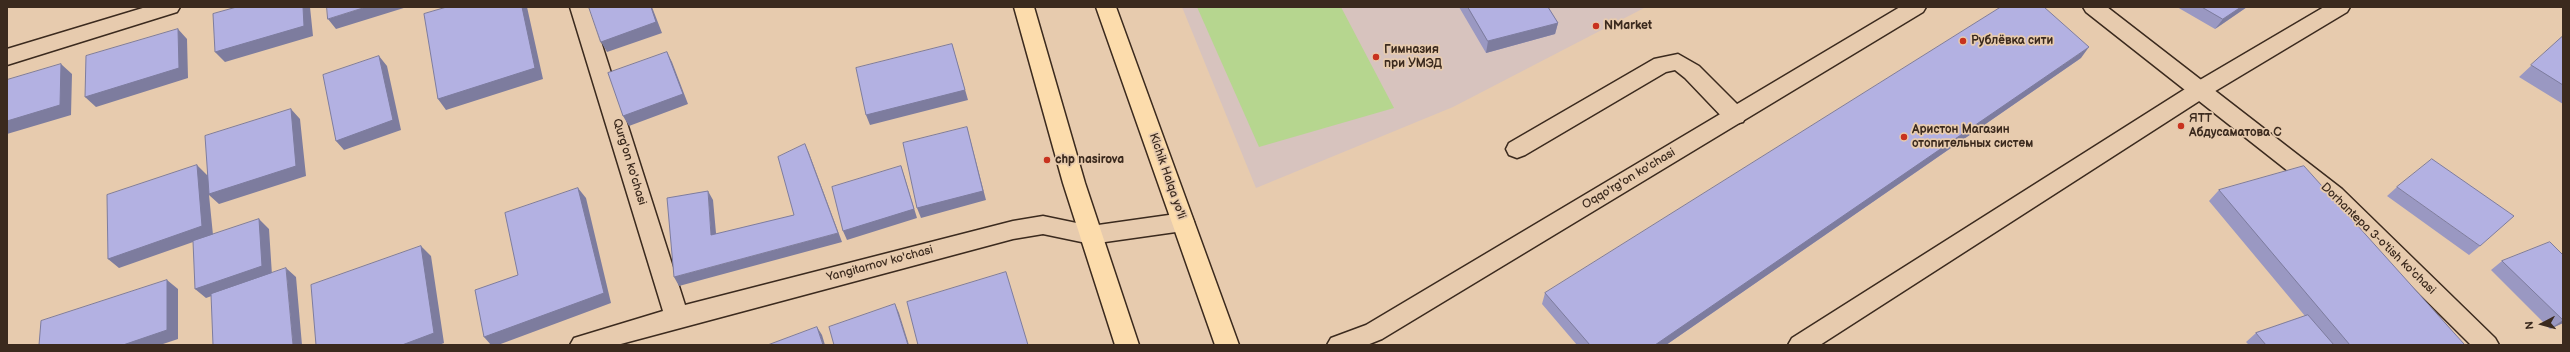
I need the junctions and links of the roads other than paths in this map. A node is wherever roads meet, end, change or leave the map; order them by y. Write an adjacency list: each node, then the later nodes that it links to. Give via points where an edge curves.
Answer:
1 (170, 7): 8 (street)
2 (580, 7): 14 (street, Qurg'on ko'chasi)
3 (1024, 7): 13 (highway)
4 (1106, 7): 12 (highway, Kichik Halqa yo'li)
5 (1916, 7): 10 (street, Oqqo'rg'on ko'chasi)
6 (2093, 7): 9 (street, Dorhantepa 3-o'tish ko'chasi)
7 (2340, 7): 9 (street)
8 (7, 58)
9 (2200, 90): 19 (street); 20 (street, Dorhantepa 3-o'tish ko'chasi, via 2334,195)
10 (1735, 116): 11 (street, via 1692,72 1678,62 1661,65); 18 (street, Oqqo'rg'on ko'chasi, via 1374,332)
11 (1517, 149)
12 (1183, 222): 13 (street, Yangitarnov ko'chasi); 17 (highway, Kichik Halqa yo'li)
13 (1091, 235): 14 (street, Yangitarnov ko'chasi, via 1043,225 1012,230); 16 (highway)
14 (677, 317): 15 (street, Yangitarnov ko'chasi)
15 (582, 345)
16 (1127, 345)
17 (1227, 345)
18 (1339, 345)
19 (1800, 345)
20 (2487, 345)

